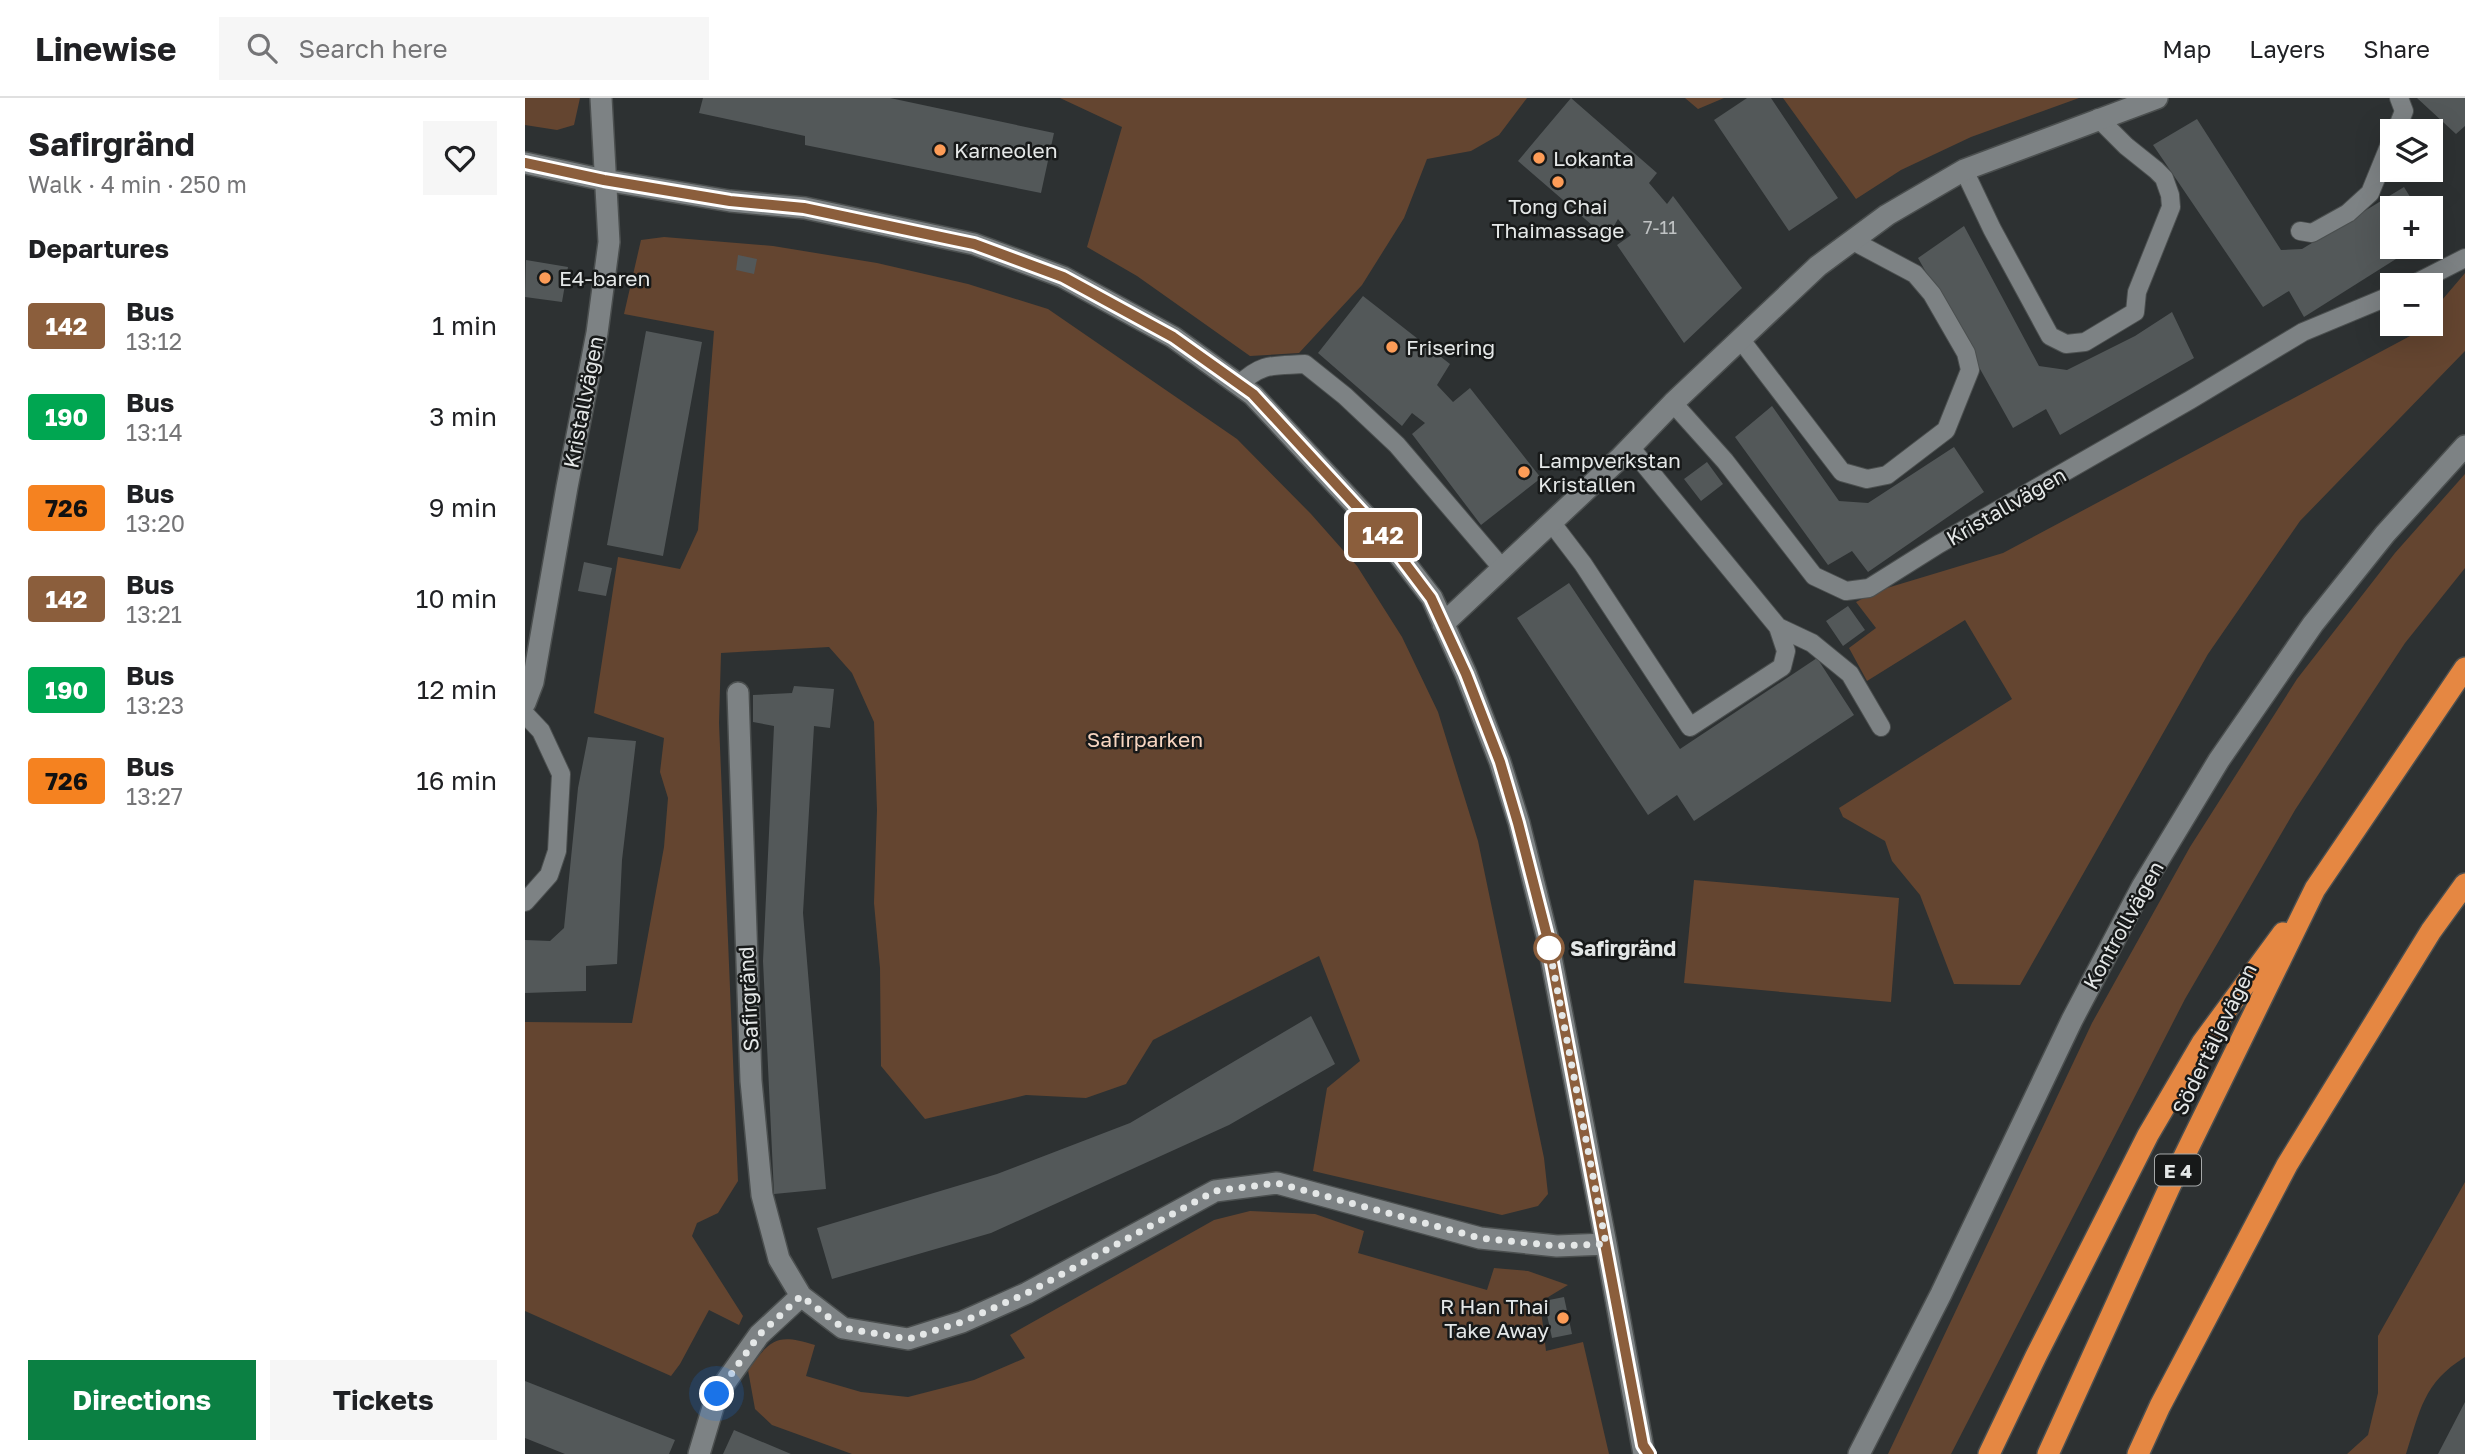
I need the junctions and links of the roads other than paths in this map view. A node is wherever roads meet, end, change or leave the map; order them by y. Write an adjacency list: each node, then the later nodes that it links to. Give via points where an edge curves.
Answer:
1 (601, 98): 9 (street, Kristallvägen)
2 (2157, 98): 4 (street)
3 (2399, 98): 5 (lane, via 2404,111)
4 (2098, 118): 8 (street); 8 (lane, via 2164,178 2171,207 2137,292 2135,312 2085,342 2066,344 2050,336)
5 (2401, 119)
6 (525, 163): 9 (street)
7 (2380, 168): 10 (lane, via 2370,193 2348,213 2312,233)
8 (1964, 170): 11 (street)
9 (604, 180): 16 (street, via 804,208 974,244 1063,277 1173,337); 26 (street, Kristallvägen, via 609,242 597,333 533,682)
10 (2300, 231)
11 (1853, 240): 15 (street, via 1818,266); 15 (lane, via 1915,274 1966,353 1970,370 1946,430 1887,475 1867,479 1842,472)
12 (2465, 258): 13 (lane)
13 (2436, 273)
14 (2380, 300): 17 (lane, Kristallvägen, via 2303,332 1868,588 1846,591 1814,576 1725,461)
15 (1741, 340): 17 (street)
16 (1239, 385): 21 (lane, via 1264,367 1305,364 1397,445); 22 (street, via 1253,394 1385,537 1431,598)
17 (1674, 404): 19 (street)
18 (2465, 446): 36 (street, Kontrollvägen, via 2385,534 2313,624 2219,760 2142,887)
19 (1630, 447): 20 (street); 23 (lane)
20 (1551, 522): 21 (street); 23 (lane, via 1690,727 1782,667 1786,651)
21 (1502, 568): 22 (street)
22 (1443, 624): 32 (street, via 1500,762 1518,823 1547,936)
23 (1779, 627): 28 (lane, via 1812,643 1850,674)
24 (2465, 668): 30 (highway, Södertäljevägen / E 4)
25 (738, 694): 33 (street, Safirgränd, via 751,1068 762,1195 779,1259)
26 (525, 703)
27 (525, 714): 31 (lane, via 541,731 561,774 557,851 549,875)
28 (1881, 727)
29 (2465, 884): 39 (highway, via 2431,931 2287,1165)
30 (2315, 889): 37 (highway, via 2202,1042 2155,1123); 38 (highway, Södertäljevägen / E 4, via 2176,1173)
31 (525, 902)
32 (1606, 1244): 33 (street, Safirgränd, via 1557,1246 1480,1238 1277,1183 1215,1191 1027,1293 962,1322 908,1339 843,1328); 34 (street)
33 (801, 1296): 35 (street, via 759,1335 717,1394)
34 (1645, 1451)
35 (699, 1454)
36 (1859, 1454)
37 (1989, 1454)
38 (2048, 1454)
39 (2138, 1454)

